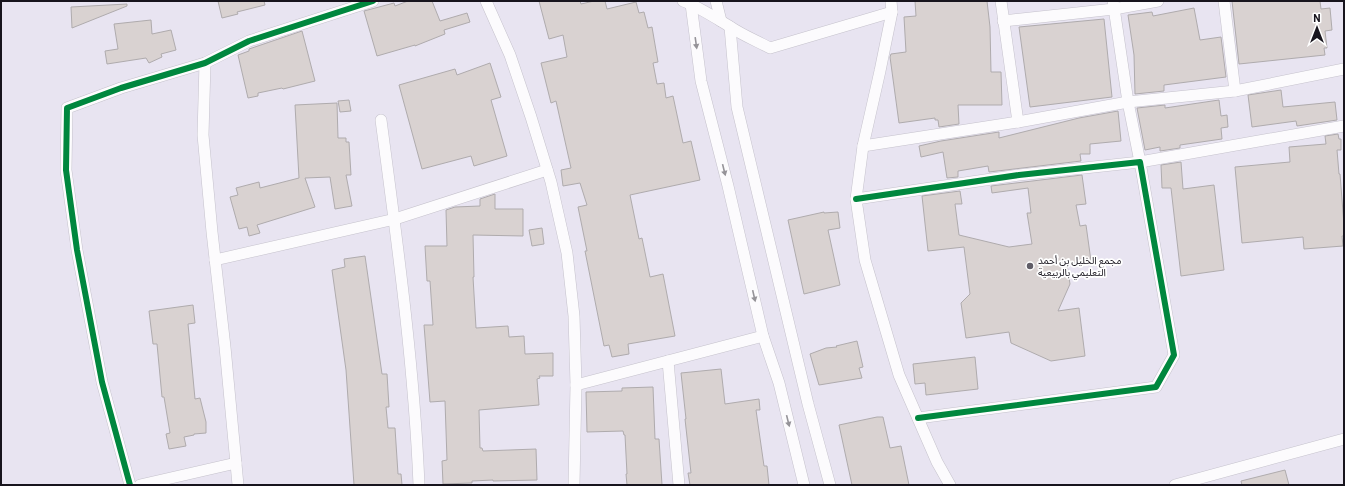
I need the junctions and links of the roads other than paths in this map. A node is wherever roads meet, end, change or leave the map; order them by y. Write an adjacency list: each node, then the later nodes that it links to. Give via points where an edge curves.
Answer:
1 (373, 1): 12 (street, via 249,41)
2 (486, 1): 21 (street, via 510,55)
3 (716, 1): 11 (street)
4 (1001, 1): 10 (street)
5 (1158, 1): 8 (street)
6 (1224, 1): 14 (street)
7 (687, 3): 11 (street); 25 (street, one-way to 25, via 701,81)
8 (1114, 5): 10 (street); 15 (street)
9 (892, 6): 11 (street, via 770,48); 19 (street)
10 (1003, 21): 17 (street)
11 (726, 24): 38 (street, via 737,108)
12 (205, 63): 24 (street, via 203,135); 31 (street, via 121,88 67,108 66,170 77,250 102,382)
13 (1344, 69): 14 (street)
14 (1235, 91): 15 (street)
15 (1128, 102): 17 (street); 20 (street)
16 (381, 120): 23 (street)
17 (1018, 122): 19 (street)
18 (1344, 126): 20 (street)
19 (863, 146): 22 (street)
20 (1140, 162): 22 (street, via 1019,175); 28 (street, via 1174,355 1156,388)
21 (547, 170): 23 (street); 27 (street, via 567,253 574,316)
22 (856, 199): 28 (street, via 865,260 899,375)
23 (394, 219): 24 (street); 34 (street, via 411,366)
24 (215, 260): 30 (street)
25 (763, 336): 26 (street); 37 (street, one-way to 37, via 779,382)
26 (668, 361): 27 (street); 36 (street)
27 (576, 386): 35 (street)
28 (918, 418): 39 (street)
29 (1344, 440): 40 (street)
30 (236, 463): 32 (street); 33 (street)
31 (130, 485)
32 (140, 485)
33 (238, 485)
34 (419, 485)
35 (574, 485)
36 (679, 485)
37 (804, 485)
38 (830, 485)
39 (950, 485)
40 (1175, 485)

